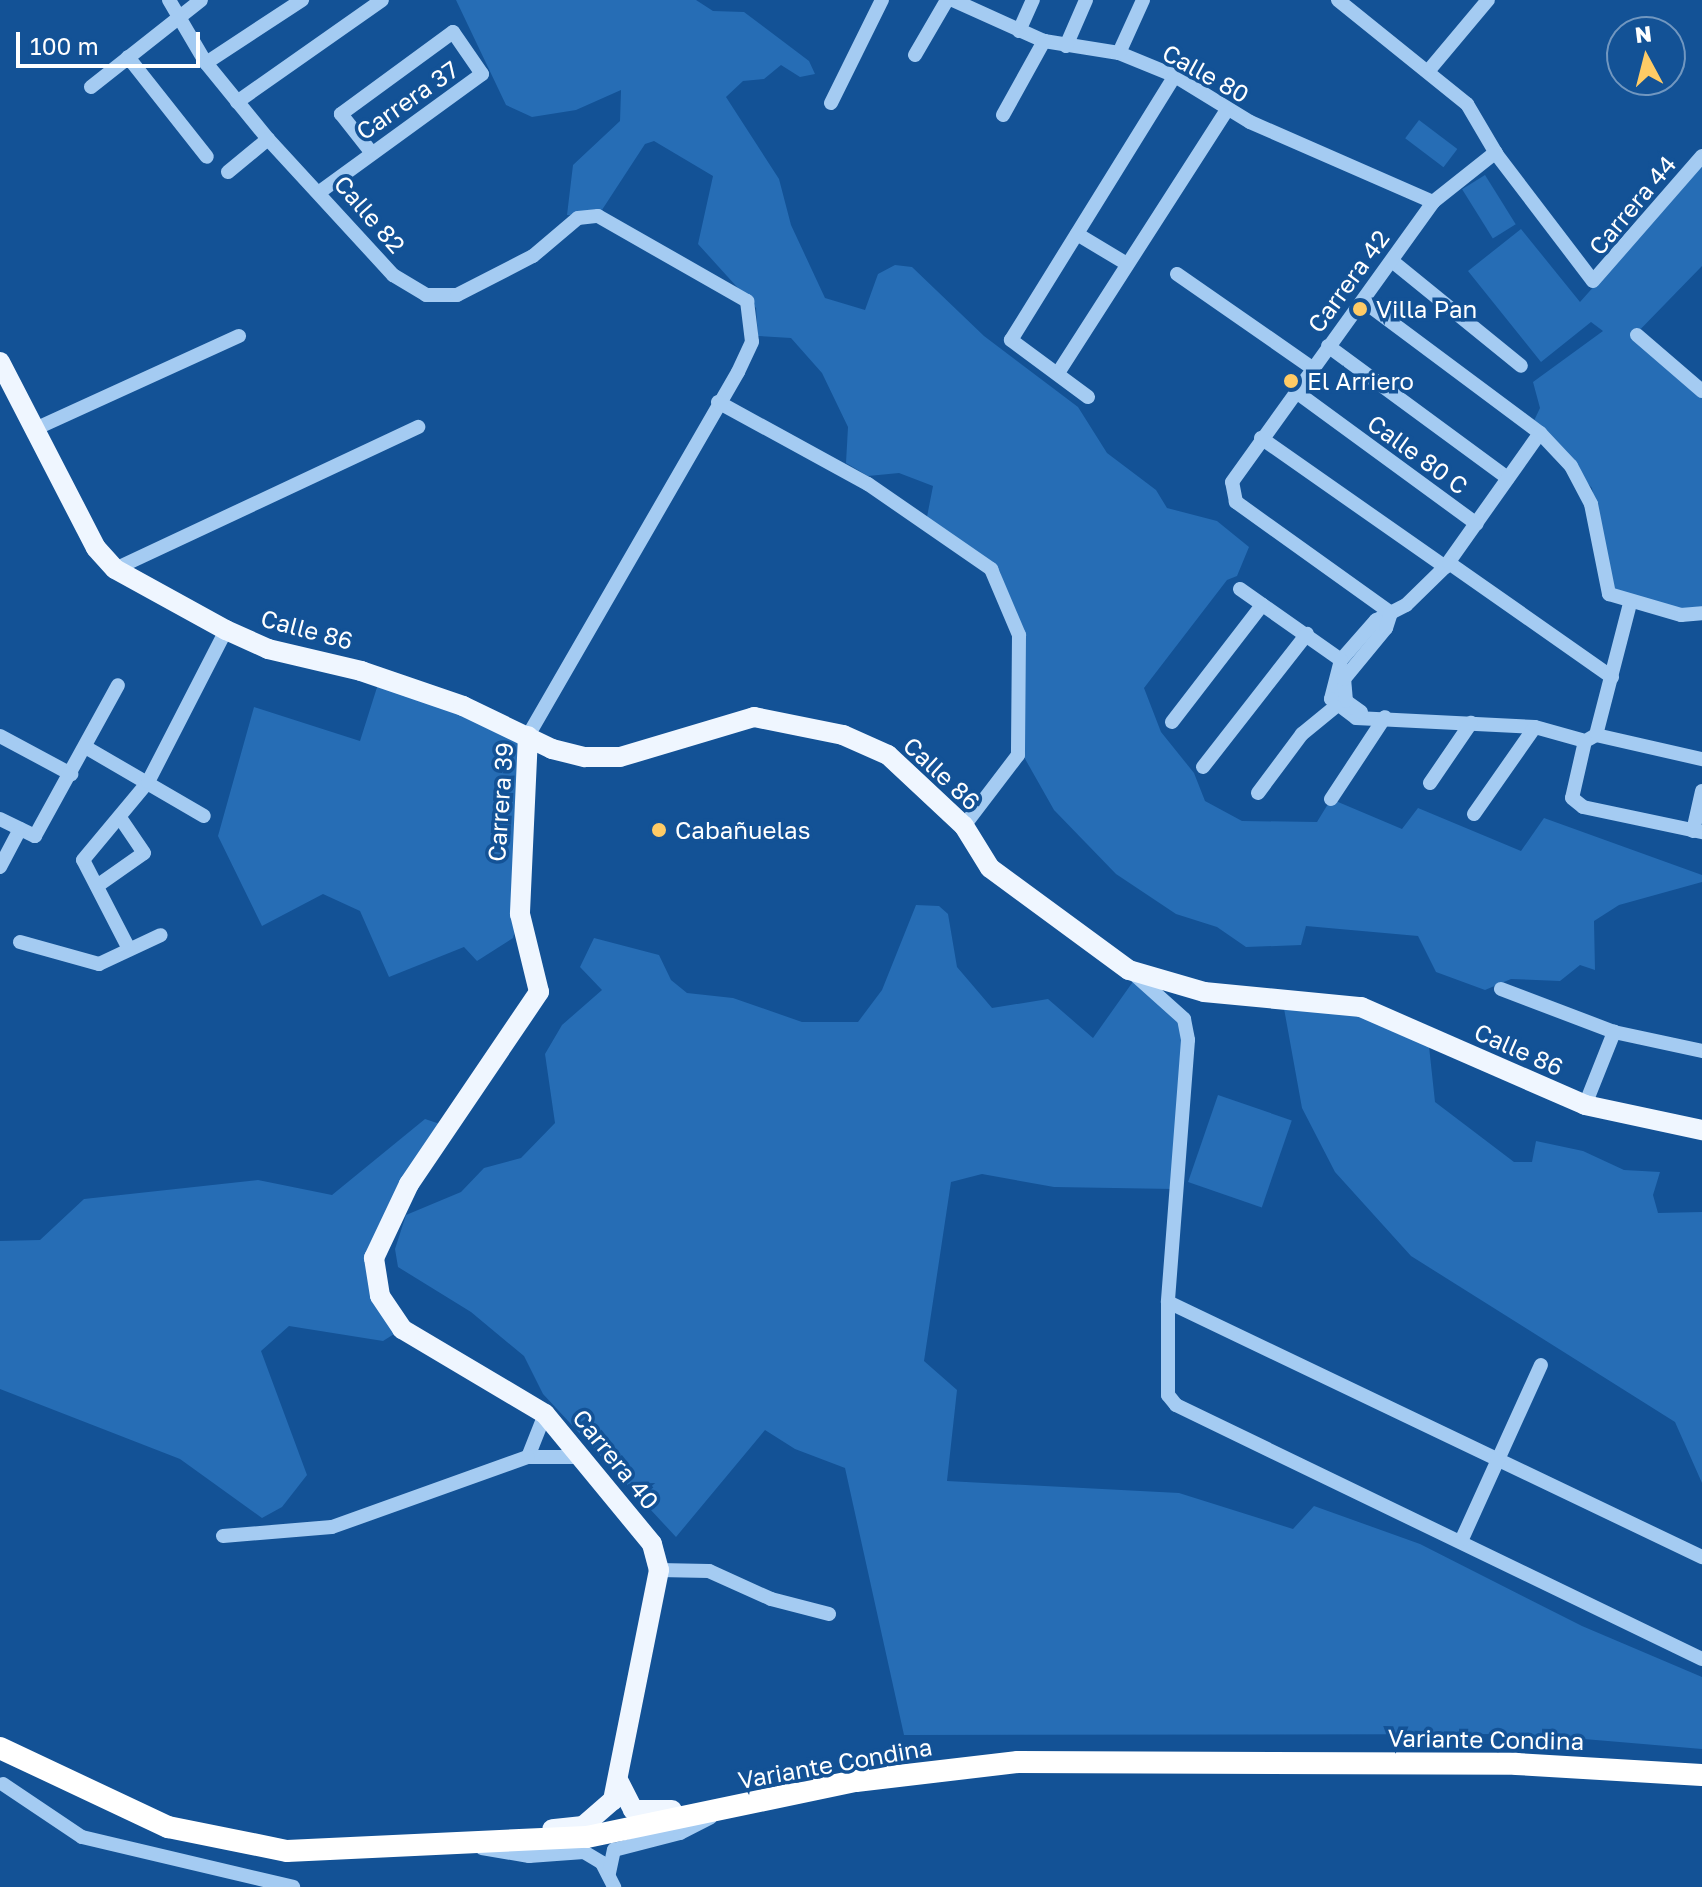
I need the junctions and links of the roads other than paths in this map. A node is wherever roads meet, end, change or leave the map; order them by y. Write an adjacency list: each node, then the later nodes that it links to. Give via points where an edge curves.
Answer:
1 (169, 0): 12 (street, Calle 82)
2 (201, 0): 12 (street)
3 (302, 0): 19 (street)
4 (382, 0): 23 (street)
5 (882, 0): 24 (street)
6 (1033, 0): 13 (street)
7 (1086, 0): 15 (street)
8 (1143, 0): 16 (street)
9 (1338, 0): 20 (street)
10 (1488, 0): 20 (street)
11 (959, 1): 13 (street, Calle 80); 17 (street)
12 (176, 17): 18 (street); 19 (street, Calle 82)
13 (1019, 31): 14 (street, Calle 80)
14 (1044, 41): 15 (street, Calle 80); 26 (street)
15 (1066, 46): 16 (street, Calle 80)
16 (1119, 53): 21 (street, Calle 80)
17 (915, 55)
18 (128, 57): 22 (street); 31 (street)
19 (206, 63): 23 (street, Calle 82)
20 (1430, 69): 29 (street, via 1467,104)
21 (1175, 76): 25 (street, Calle 80); 36 (street)
22 (91, 87)
23 (237, 102): 27 (street, Calle 82)
24 (831, 103)
25 (1227, 110): 34 (street, Calle 80); 38 (street)
26 (1003, 115)
27 (268, 139): 32 (street); 33 (street, Calle 82)
28 (371, 152): 28 (street, Carrera 37, via 482,74 453,32 341,114); 33 (street, Carrera 37)
29 (1496, 154): 30 (street, Carrera 44, via 1593,281); 34 (street, Carrera 42)
30 (1702, 156)
31 (207, 157)
32 (228, 172)
33 (321, 191): 35 (street, Calle 82, via 393,275 426,295 457,295 533,256 578,218)
34 (1433, 202): 37 (street, Carrera 42)
35 (598, 216): 51 (street, Carrera 39, via 747,301 752,342)
36 (1077, 234): 38 (street); 47 (street, via 1011,340)
37 (1392, 261): 40 (street, Carrera 42); 45 (street)
38 (1127, 264): 47 (street)
39 (1177, 274): 46 (street)
40 (1363, 301): 43 (street, Carrera 42); 54 (street)
41 (1637, 335): 49 (street)
42 (239, 336): 53 (street)
43 (1328, 346): 46 (street, Carrera 42); 56 (street)
44 (0, 362): 53 (main road, Calle 86)
45 (1521, 366)
46 (1312, 368): 48 (street, Carrera 42)
47 (1058, 373): 50 (street)
48 (1295, 391): 55 (street, Carrera 42); 57 (street, Calle 80 C)
49 (1702, 391)
50 (1088, 397)
51 (718, 402): 76 (street, Carrera 39); 91 (street, via 868,484 991,569 1019,635 1018,755)
52 (418, 427): 59 (street)
53 (37, 428): 59 (main road, Calle 86, via 82,527)
54 (1540, 433): 56 (street); 61 (street, via 1583,484 1609,594)
55 (1261, 438): 58 (street); 63 (street, Carrera 42, via 1232,482 1231,493)
56 (1508, 478): 57 (street)
57 (1477, 524): 58 (street)
58 (1447, 565): 63 (street); 68 (street)
59 (115, 569): 65 (main road, Calle 86)
60 (1240, 589): 62 (street)
61 (1630, 604): 64 (street, via 1681,615); 68 (street)
62 (1262, 605): 66 (street); 72 (street)
63 (1391, 613): 67 (street); 71 (street, via 1343,687 1351,707)
64 (1702, 613)
65 (226, 630): 76 (main road, Calle 86, via 268,649 361,671 463,706); 82 (street)
66 (1307, 634): 67 (street); 80 (street)
67 (1341, 660): 70 (street, via 1330,688)
68 (1612, 677): 77 (street)
69 (118, 685): 78 (street)
70 (1335, 707): 71 (street, via 1356,718); 85 (street, via 1302,734)
71 (1381, 717): 73 (street); 86 (street)
72 (1172, 722)
73 (1471, 723): 74 (street); 83 (street)
74 (1535, 727): 77 (street); 87 (street)
75 (0, 736): 81 (street)
76 (528, 736): 91 (main road, Calle 86, via 552,749 603,759 721,722 754,717 794,723 888,755); 104 (main road, Carrera 39, via 520,914 539,969 539,992)
77 (1590, 738): 79 (street); 93 (street, via 1572,798 1583,807)
78 (87, 748): 81 (street); 82 (street)
79 (1702, 759)
80 (1203, 767)
81 (71, 774): 92 (street, via 35,836)
82 (148, 782): 88 (street); 90 (street)
83 (1430, 783)
84 (1702, 791): 93 (street)
85 (1258, 793)
86 (1331, 799)
87 (1474, 814)
88 (204, 816)
89 (0, 819): 92 (street)
90 (121, 819): 95 (street, via 83,860); 95 (street, via 144,853)
91 (964, 826): 99 (main road, Calle 86, via 1005,880)
92 (20, 829): 94 (street)
93 (1698, 832)
94 (0, 867)
95 (97, 886): 98 (street)
96 (161, 935): 98 (street)
97 (20, 942): 98 (street, via 88,963)
98 (129, 949)
99 (1129, 970): 103 (main road, Calle 86, via 1193,990 1361,1007); 106 (street, via 1173,1007 1188,1040)
100 (1501, 989): 101 (street)
101 (1614, 1032): 102 (street); 103 (street)
102 (1702, 1051)
103 (1585, 1105): 105 (main road, Calle 86)
104 (446, 1126): 108 (main road, Carrera 40, via 388,1218 374,1258 380,1296 402,1329)
105 (1702, 1130)
106 (1168, 1302): 111 (street); 113 (street, via 1168,1395 1176,1405)
107 (1541, 1365): 111 (street)
108 (545, 1414): 109 (street); 110 (main road, Carrera 40)
109 (528, 1457): 110 (street); 112 (street, via 332,1527)
110 (584, 1457): 115 (main road, Carrera 40, via 652,1544)
111 (1500, 1458): 113 (street); 114 (street)
112 (223, 1536)
113 (1462, 1539): 117 (street)
114 (1702, 1557)
115 (659, 1570): 116 (street, via 709,1571 771,1599); 120 (main road)
116 (829, 1614)
117 (1702, 1659)
118 (0, 1748): 124 (highway, Variante Condina, via 112,1805 226,1842 311,1851)
119 (1702, 1775): 122 (highway, Variante Condina, via 1453,1763 1018,1762)
120 (619, 1782): 122 (main road, via 624,1800 643,1813); 124 (main road, via 604,1812 583,1826 492,1835)
121 (3, 1784): 126 (street, via 82,1837)
122 (780, 1797): 123 (highway, Variante Condina)
123 (728, 1809): 124 (highway, Variante Condina, via 587,1837); 125 (street, via 680,1833 614,1850)
124 (471, 1845): 125 (street, via 529,1856 584,1852)
125 (608, 1883)
126 (293, 1887)

